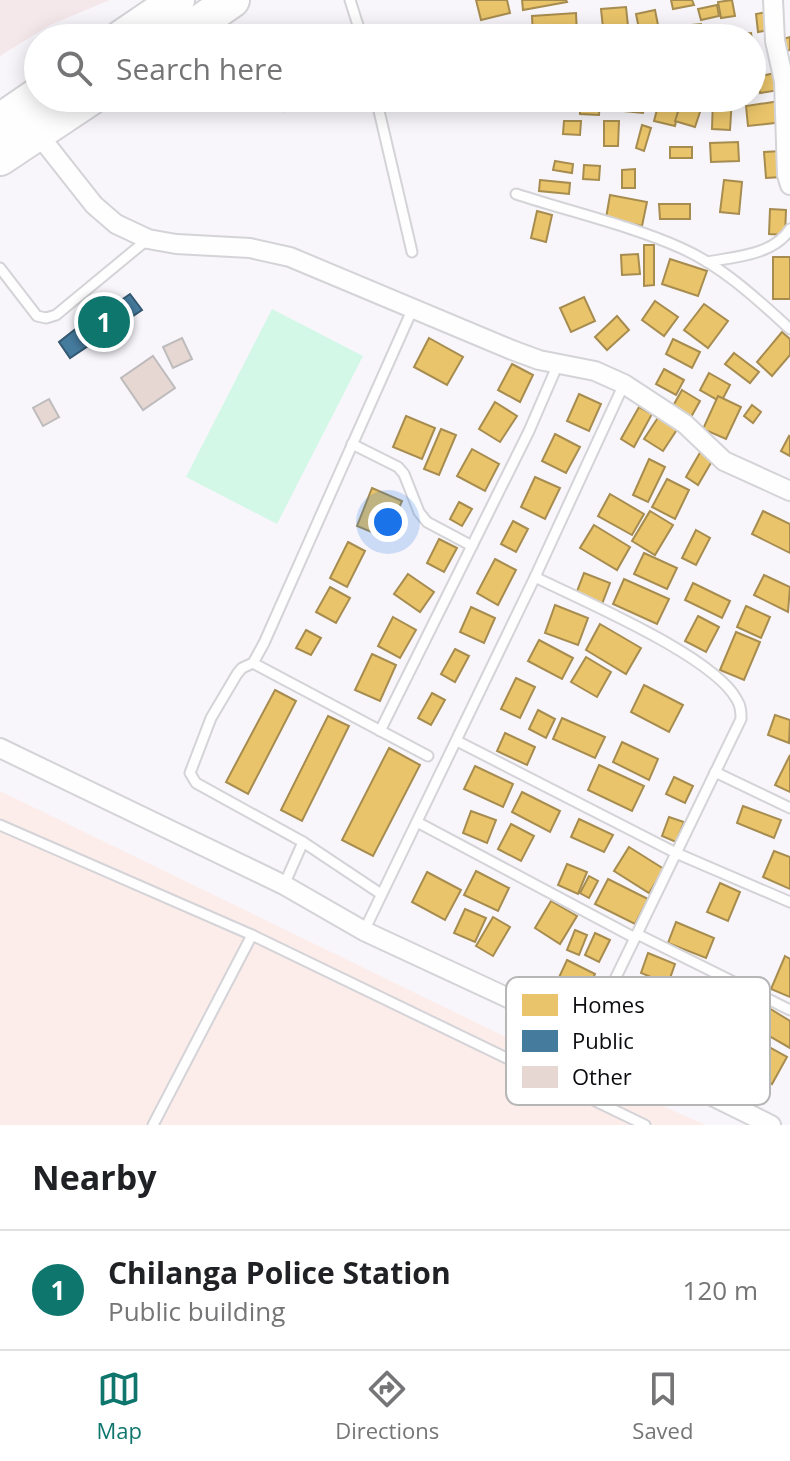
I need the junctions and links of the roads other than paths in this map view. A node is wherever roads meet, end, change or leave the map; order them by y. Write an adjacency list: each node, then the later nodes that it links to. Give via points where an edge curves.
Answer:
1 (232, 0): 4 (highway)
2 (350, 0): 6 (lane)
3 (773, 0): 13 (street)
4 (171, 11): 5 (highway)
5 (147, 24)
6 (358, 24)
7 (24, 105): 10 (highway)
8 (70, 112): 11 (highway)
9 (379, 112): 17 (lane)
10 (0, 121)
11 (38, 134): 12 (highway); 16 (street, via 94,205 116,224)
12 (0, 158)
13 (790, 185)
14 (516, 194): 18 (lane, via 652,237)
15 (790, 229): 18 (lane, via 776,244)
16 (148, 239): 19 (lane, via 46,318 37,316); 20 (street, via 290,257)
17 (412, 252)
18 (707, 262): 21 (lane)
19 (0, 268)
20 (413, 308): 22 (street); 24 (lane)
21 (790, 329)
22 (558, 364): 23 (street, via 595,371); 26 (lane)
23 (624, 384): 25 (street, via 685,424 724,461); 27 (lane)
24 (352, 444): 26 (lane, via 398,467 427,522); 28 (lane)
25 (790, 491)
26 (472, 546): 29 (lane)
27 (535, 577): 30 (lane); 33 (lane, via 687,655 736,697 741,719)
28 (253, 663): 29 (lane); 37 (lane, via 237,674 211,718 190,773 196,783)
29 (380, 731): 32 (lane)
30 (457, 741): 35 (lane); 38 (lane)
31 (0, 748): 39 (street)
32 (428, 756)
33 (715, 772): 34 (lane); 38 (lane)
34 (790, 808)
35 (417, 822): 40 (lane); 44 (lane)
36 (0, 825): 43 (lane)
37 (303, 842): 39 (lane); 40 (lane)
38 (676, 853): 41 (lane); 44 (lane)
39 (284, 885): 42 (street)
40 (381, 894): 42 (lane)
41 (790, 902)
42 (364, 931): 47 (street)
43 (252, 935): 50 (lane); 54 (lane)
44 (636, 936): 45 (lane); 46 (lane)
45 (616, 977)
46 (721, 977)
47 (506, 997)
48 (770, 1000): 49 (lane)
49 (790, 1010)
50 (506, 1062)
51 (593, 1105): 53 (lane)
52 (730, 1105): 56 (street)
53 (623, 1120): 55 (lane)
54 (153, 1125)
55 (645, 1125)
56 (771, 1125)

